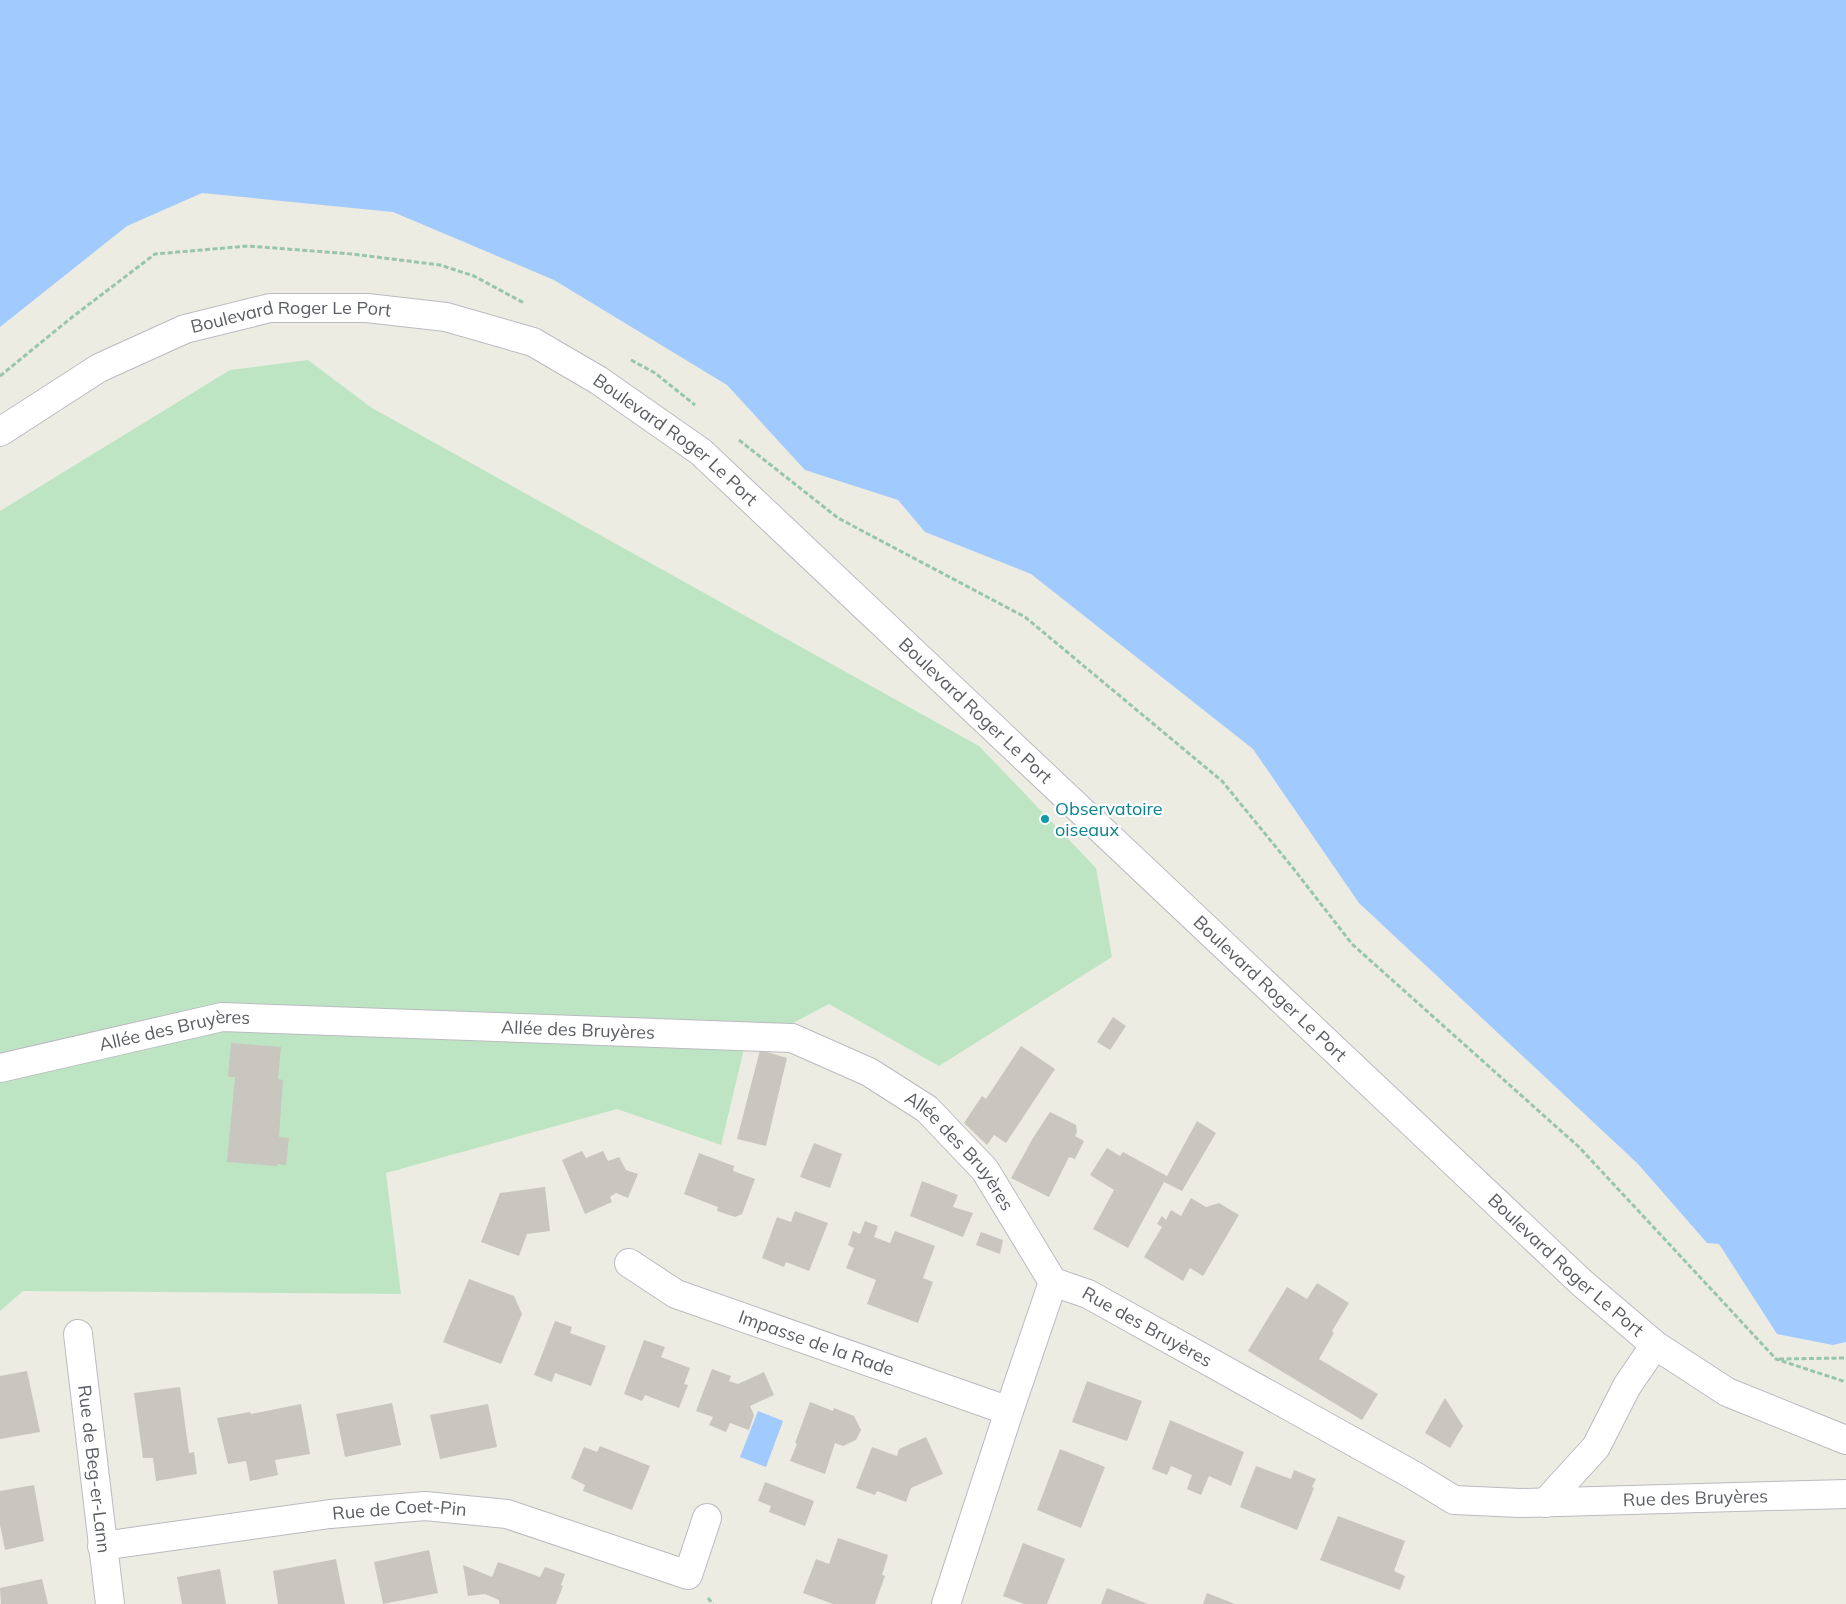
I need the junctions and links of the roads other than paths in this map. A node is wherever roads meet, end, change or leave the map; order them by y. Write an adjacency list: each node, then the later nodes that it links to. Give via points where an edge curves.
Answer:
1 (0, 432): 6 (street, Boulevard Roger Le Port, via 99,368 142,348 185,329 270,308 367,308 446,317 533,342 598,380 701,452 1582,1283)
2 (0, 1068): 4 (street, Allée des Bruyères, via 222,1017 792,1038 869,1072 927,1109 984,1170)
3 (629, 1263): 7 (street, Impasse de la Rade, via 676,1294)
4 (1053, 1282): 7 (street); 10 (street, Rue des Bruyères, via 1088,1294 1454,1500)
5 (78, 1334): 12 (street, Rue de Beg-er-Lann)
6 (1655, 1345): 8 (street, Boulevard Roger Le Port, via 1727,1392); 10 (street, via 1627,1386 1596,1447)
7 (1009, 1411): 14 (street)
8 (1846, 1440)
9 (1846, 1494): 10 (street, Rue des Bruyères)
10 (1545, 1503)
11 (707, 1518): 12 (street, Rue de Coet-Pin, via 688,1575 507,1514 425,1506 330,1514)
12 (102, 1546): 13 (street, Rue de Beg-er-Lann)
13 (110, 1604)
14 (946, 1604)

